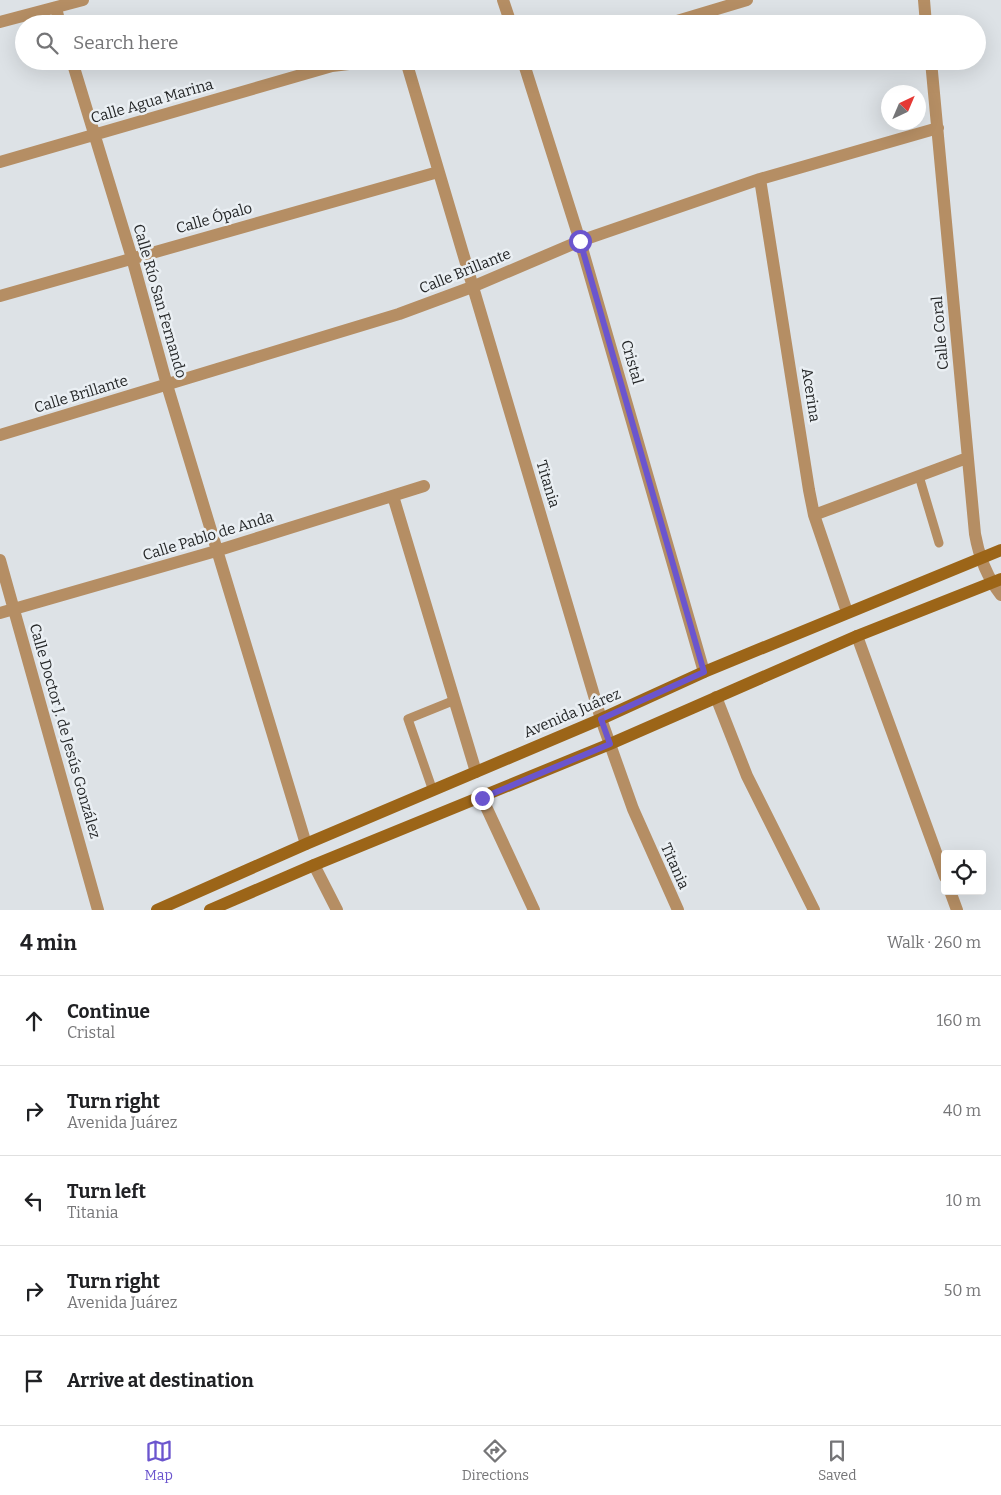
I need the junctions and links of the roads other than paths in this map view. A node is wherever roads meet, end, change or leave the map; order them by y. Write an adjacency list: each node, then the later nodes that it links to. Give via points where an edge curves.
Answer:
1 (82, 0): 5 (street)
2 (503, 0): 8 (street)
3 (747, 0): 9 (street)
4 (924, 0): 10 (street)
5 (56, 8): 6 (street); 7 (street)
6 (28, 15)
7 (58, 15)
8 (508, 15)
9 (697, 15)
10 (925, 15)
11 (15, 18): 12 (street)
12 (0, 22)
13 (75, 70): 19 (street, Calle Río San Fernando)
14 (318, 70): 19 (street, Calle Agua Marina)
15 (407, 70): 21 (street, Titania)
16 (526, 70): 23 (street, Cristal)
17 (932, 70): 18 (street, Calle Coral)
18 (938, 128): 22 (street, Calle Brillante); 29 (street, Calle Coral)
19 (94, 135): 20 (street, Calle Agua Marina); 24 (street, Calle Río San Fernando)
20 (0, 162)
21 (438, 172): 24 (street, Calle Ópalo); 25 (street, Titania)
22 (760, 179): 23 (street, Calle Brillante); 33 (street, Acerina)
23 (580, 241): 25 (street, Calle Brillante); 45 (street, Cristal)
24 (132, 258): 26 (street, Calle Ópalo); 27 (street, Calle Río San Fernando)
25 (472, 287): 27 (street, Calle Brillante, via 400,314); 48 (street, Titania)
26 (0, 296)
27 (167, 385): 28 (street, Calle Brillante); 36 (street, Calle Río San Fernando)
28 (0, 435)
29 (967, 458): 30 (street); 37 (street, Calle Coral)
30 (919, 476): 33 (street); 34 (lane)
31 (424, 486): 32 (street, Calle Pablo de Anda)
32 (393, 496): 36 (street, Calle Pablo de Anda); 47 (street)
33 (814, 515): 42 (street, Acerina)
34 (939, 543)
35 (1001, 550): 37 (main road, Avenida Juárez)
36 (216, 551): 41 (street, Calle Pablo de Anda); 53 (street, Calle Río San Fernando)
37 (980, 558): 39 (street, Calle Coral); 42 (main road, Avenida Juárez)
38 (0, 560): 41 (street, Calle Doctor J. de Jesús González)
39 (996, 581): 40 (street, Calle Coral); 44 (main road)
40 (1001, 595)
41 (14, 609): 43 (street, Calle Pablo de Anda); 57 (street, Calle Doctor J. de Jesús González)
42 (848, 612): 45 (main road, Avenida Juárez)
43 (0, 613)
44 (857, 636): 46 (main road); 55 (street)
45 (704, 672): 48 (main road, Avenida Juárez)
46 (716, 697): 49 (main road); 63 (street, via 748,776)
47 (455, 700): 50 (street); 51 (lane, via 408,720)
48 (601, 719): 49 (street, Titania); 50 (main road, Avenida Juárez)
49 (610, 744): 52 (main road); 62 (street, Titania, via 633,809)
50 (476, 772): 51 (main road, Avenida Juárez)
51 (433, 791): 53 (main road, Avenida Juárez)
52 (482, 798): 54 (main road); 61 (street)
53 (306, 844): 58 (main road, Avenida Juárez)
54 (314, 865): 59 (main road); 60 (street)
55 (941, 866)
56 (951, 895): 64 (street)
57 (98, 910)
58 (157, 910)
59 (210, 910)
60 (337, 910)
61 (534, 910)
62 (678, 910)
63 (814, 910)
64 (957, 910)

